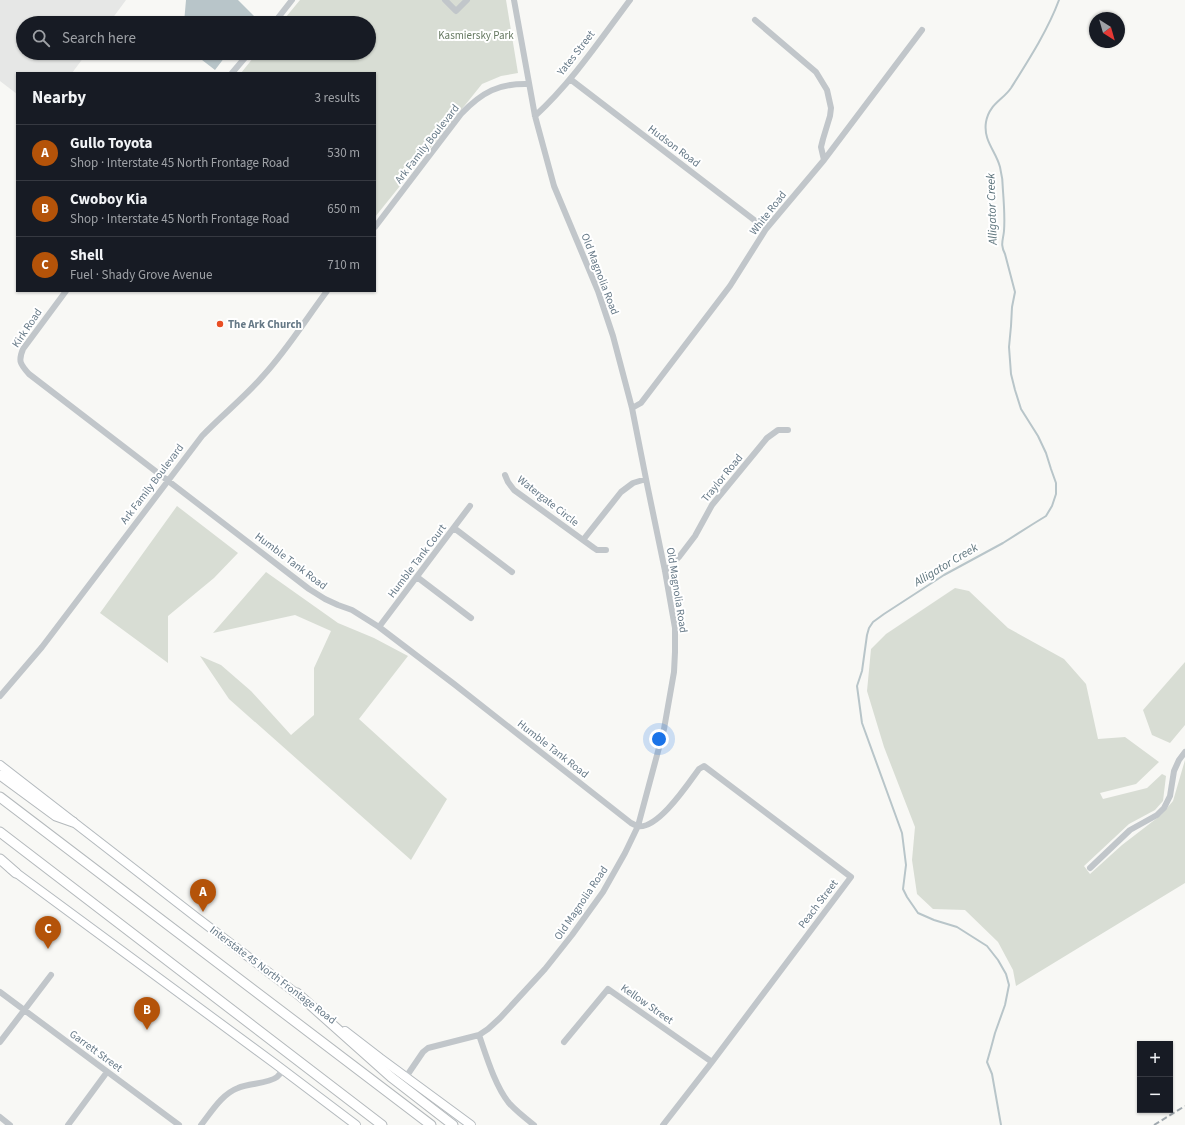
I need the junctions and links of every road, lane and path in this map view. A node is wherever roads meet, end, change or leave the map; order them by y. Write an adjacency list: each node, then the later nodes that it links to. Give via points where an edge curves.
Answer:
1 (292, 0): 6 (street)
2 (445, 0): 3 (street, via 456,11)
3 (467, 0)
4 (514, 0): 12 (street, Old Magnolia Road)
5 (630, 0): 11 (street, Yates Street)
6 (279, 16)
7 (755, 20): 14 (street, via 816,72 827,90 831,108 821,147)
8 (922, 30): 14 (street, White Road)
9 (243, 60): 10 (street)
10 (233, 72)
11 (570, 79): 13 (street, Yates Street); 16 (street, Hudson Road)
12 (529, 84): 13 (street, Old Magnolia Road); 15 (street, Ark Family Boulevard, via 504,85 493,89 468,107)
13 (535, 116): 20 (street, Old Magnolia Road, via 554,186 598,290)
14 (824, 160): 16 (street, White Road)
15 (376, 226)
16 (766, 229): 20 (street, White Road, via 730,286 641,403)
17 (65, 292): 19 (street, Kirk Road, via 26,343)
18 (326, 292): 24 (street, Ark Family Boulevard, via 264,375 202,436)
19 (20, 357): 24 (street, Humble Tank Road, via 23,368 29,374)
20 (632, 408): 23 (street, Old Magnolia Road)
21 (788, 430): 29 (street, Traylor Road, via 778,430 767,438 712,505 695,536)
22 (505, 475): 27 (street, Watergate Circle, via 514,490)
23 (646, 479): 27 (street, Watergate Circle, via 634,483 622,492); 29 (street, Old Magnolia Road)
24 (168, 481): 33 (street, Humble Tank Road, via 309,589); 34 (street, Ark Family Boulevard, via 42,646)
25 (470, 506): 26 (street, Humble Tank Court)
26 (454, 528): 30 (street); 31 (street, Humble Tank Court)
27 (583, 540): 28 (street, Watergate Circle, via 597,550)
28 (606, 550)
29 (665, 571): 40 (street, Old Magnolia Road, via 675,628 674,672 664,729)
30 (512, 572)
31 (418, 577): 32 (street); 33 (street, Humble Tank Court)
32 (471, 618)
33 (380, 627): 40 (street, Humble Tank Road)
34 (0, 696)
35 (1185, 752): 43 (street, via 1174,771 1170,796 1164,808 1158,815 1130,830)
36 (0, 765): 39 (main road, Interstate 45 North Frontage Road)
37 (0, 775): 39 (highway, via 56,816)
38 (0, 797): 63 (highway)
39 (73, 822): 47 (main road, Interstate 45 North Frontage Road)
40 (638, 826): 49 (street, Old Magnolia Road, via 603,892 572,935 500,1018); 52 (street, Peach Street, via 647,825 667,811 704,766 851,877)
41 (0, 832): 62 (highway)
42 (0, 860): 44 (highway)
43 (1090, 868)
44 (16, 873): 53 (main road)
45 (51, 975): 48 (street)
46 (0, 992): 48 (street, Garrett Street)
47 (297, 993): 55 (main road, Interstate 45 North Frontage Road); 64 (highway, via 391,1077)
48 (24, 1010): 50 (street); 54 (street, Garrett Street)
49 (479, 1035): 55 (street, via 428,1048); 66 (street, via 498,1084 508,1102)
50 (0, 1042)
51 (564, 1042): 52 (street, Kellow Street, via 608,988)
52 (712, 1062): 67 (street, Peach Street)
53 (283, 1070): 60 (street, via 277,1077 230,1092); 61 (main road)
54 (107, 1072): 58 (street); 59 (street, Garrett Street)
55 (406, 1076): 65 (main road, Interstate 45 North Frontage Road)
56 (0, 1117): 57 (street)
57 (10, 1125)
58 (68, 1125)
59 (179, 1125)
60 (201, 1125)
61 (356, 1125)
62 (382, 1125)
63 (431, 1125)
64 (453, 1125)
65 (471, 1125)
66 (534, 1125)
67 (663, 1125)

